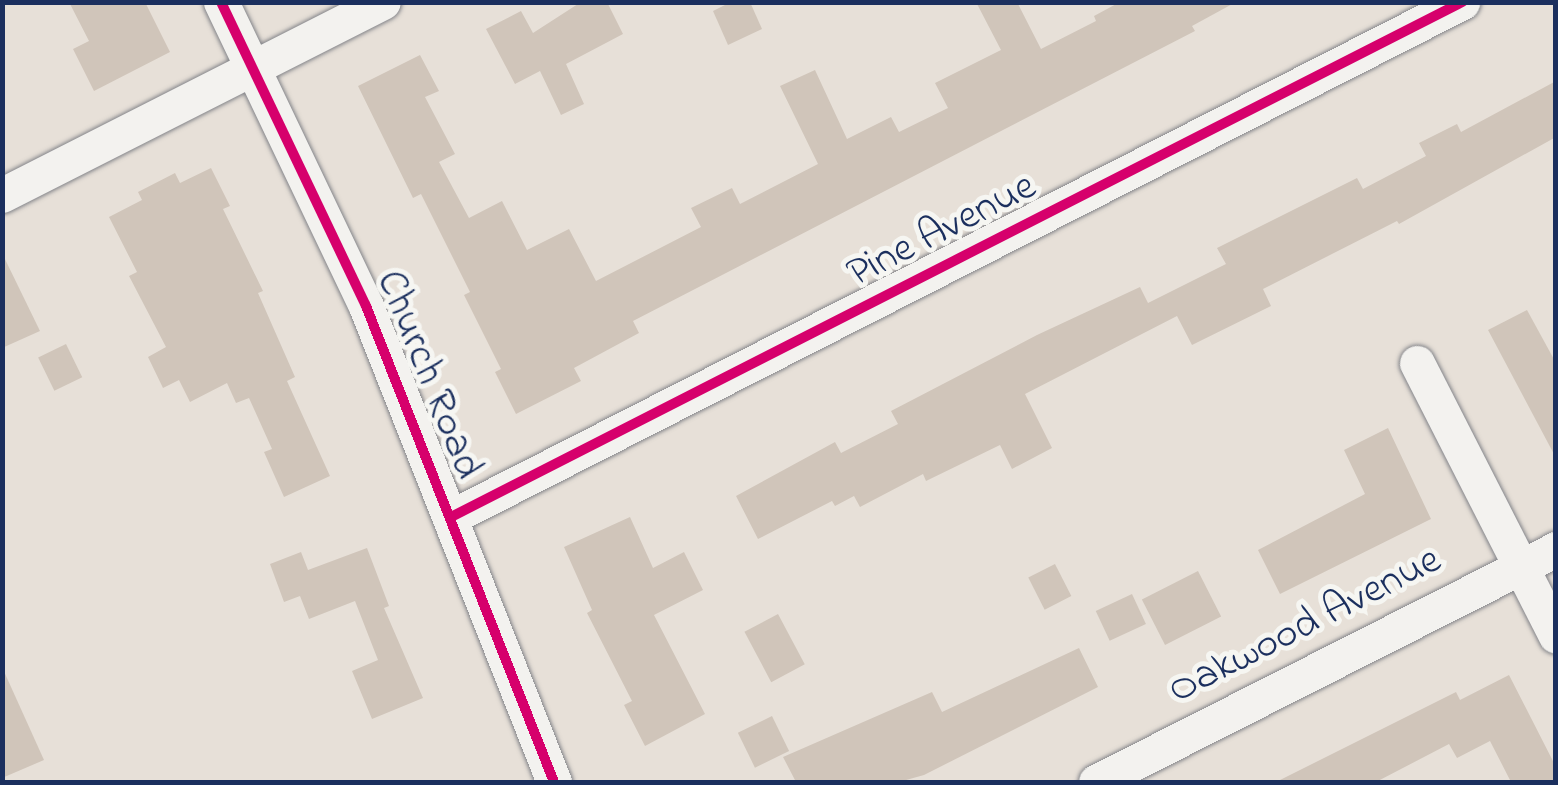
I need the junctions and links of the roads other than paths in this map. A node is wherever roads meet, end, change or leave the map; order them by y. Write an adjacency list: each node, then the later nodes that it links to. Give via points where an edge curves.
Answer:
1 (221, 2): 4 (street, Church Road)
2 (383, 2): 4 (street)
3 (1462, 2): 7 (street, Pine Avenue)
4 (253, 70): 5 (street); 7 (street, Church Road, via 336,238)
5 (2, 195)
6 (1417, 363): 9 (street)
7 (451, 517): 11 (street, Church Road)
8 (1556, 549): 9 (street, Oakwood Avenue)
9 (1521, 567): 10 (street); 12 (street, Oakwood Avenue)
10 (1556, 636)
11 (554, 782)
12 (1096, 782)

